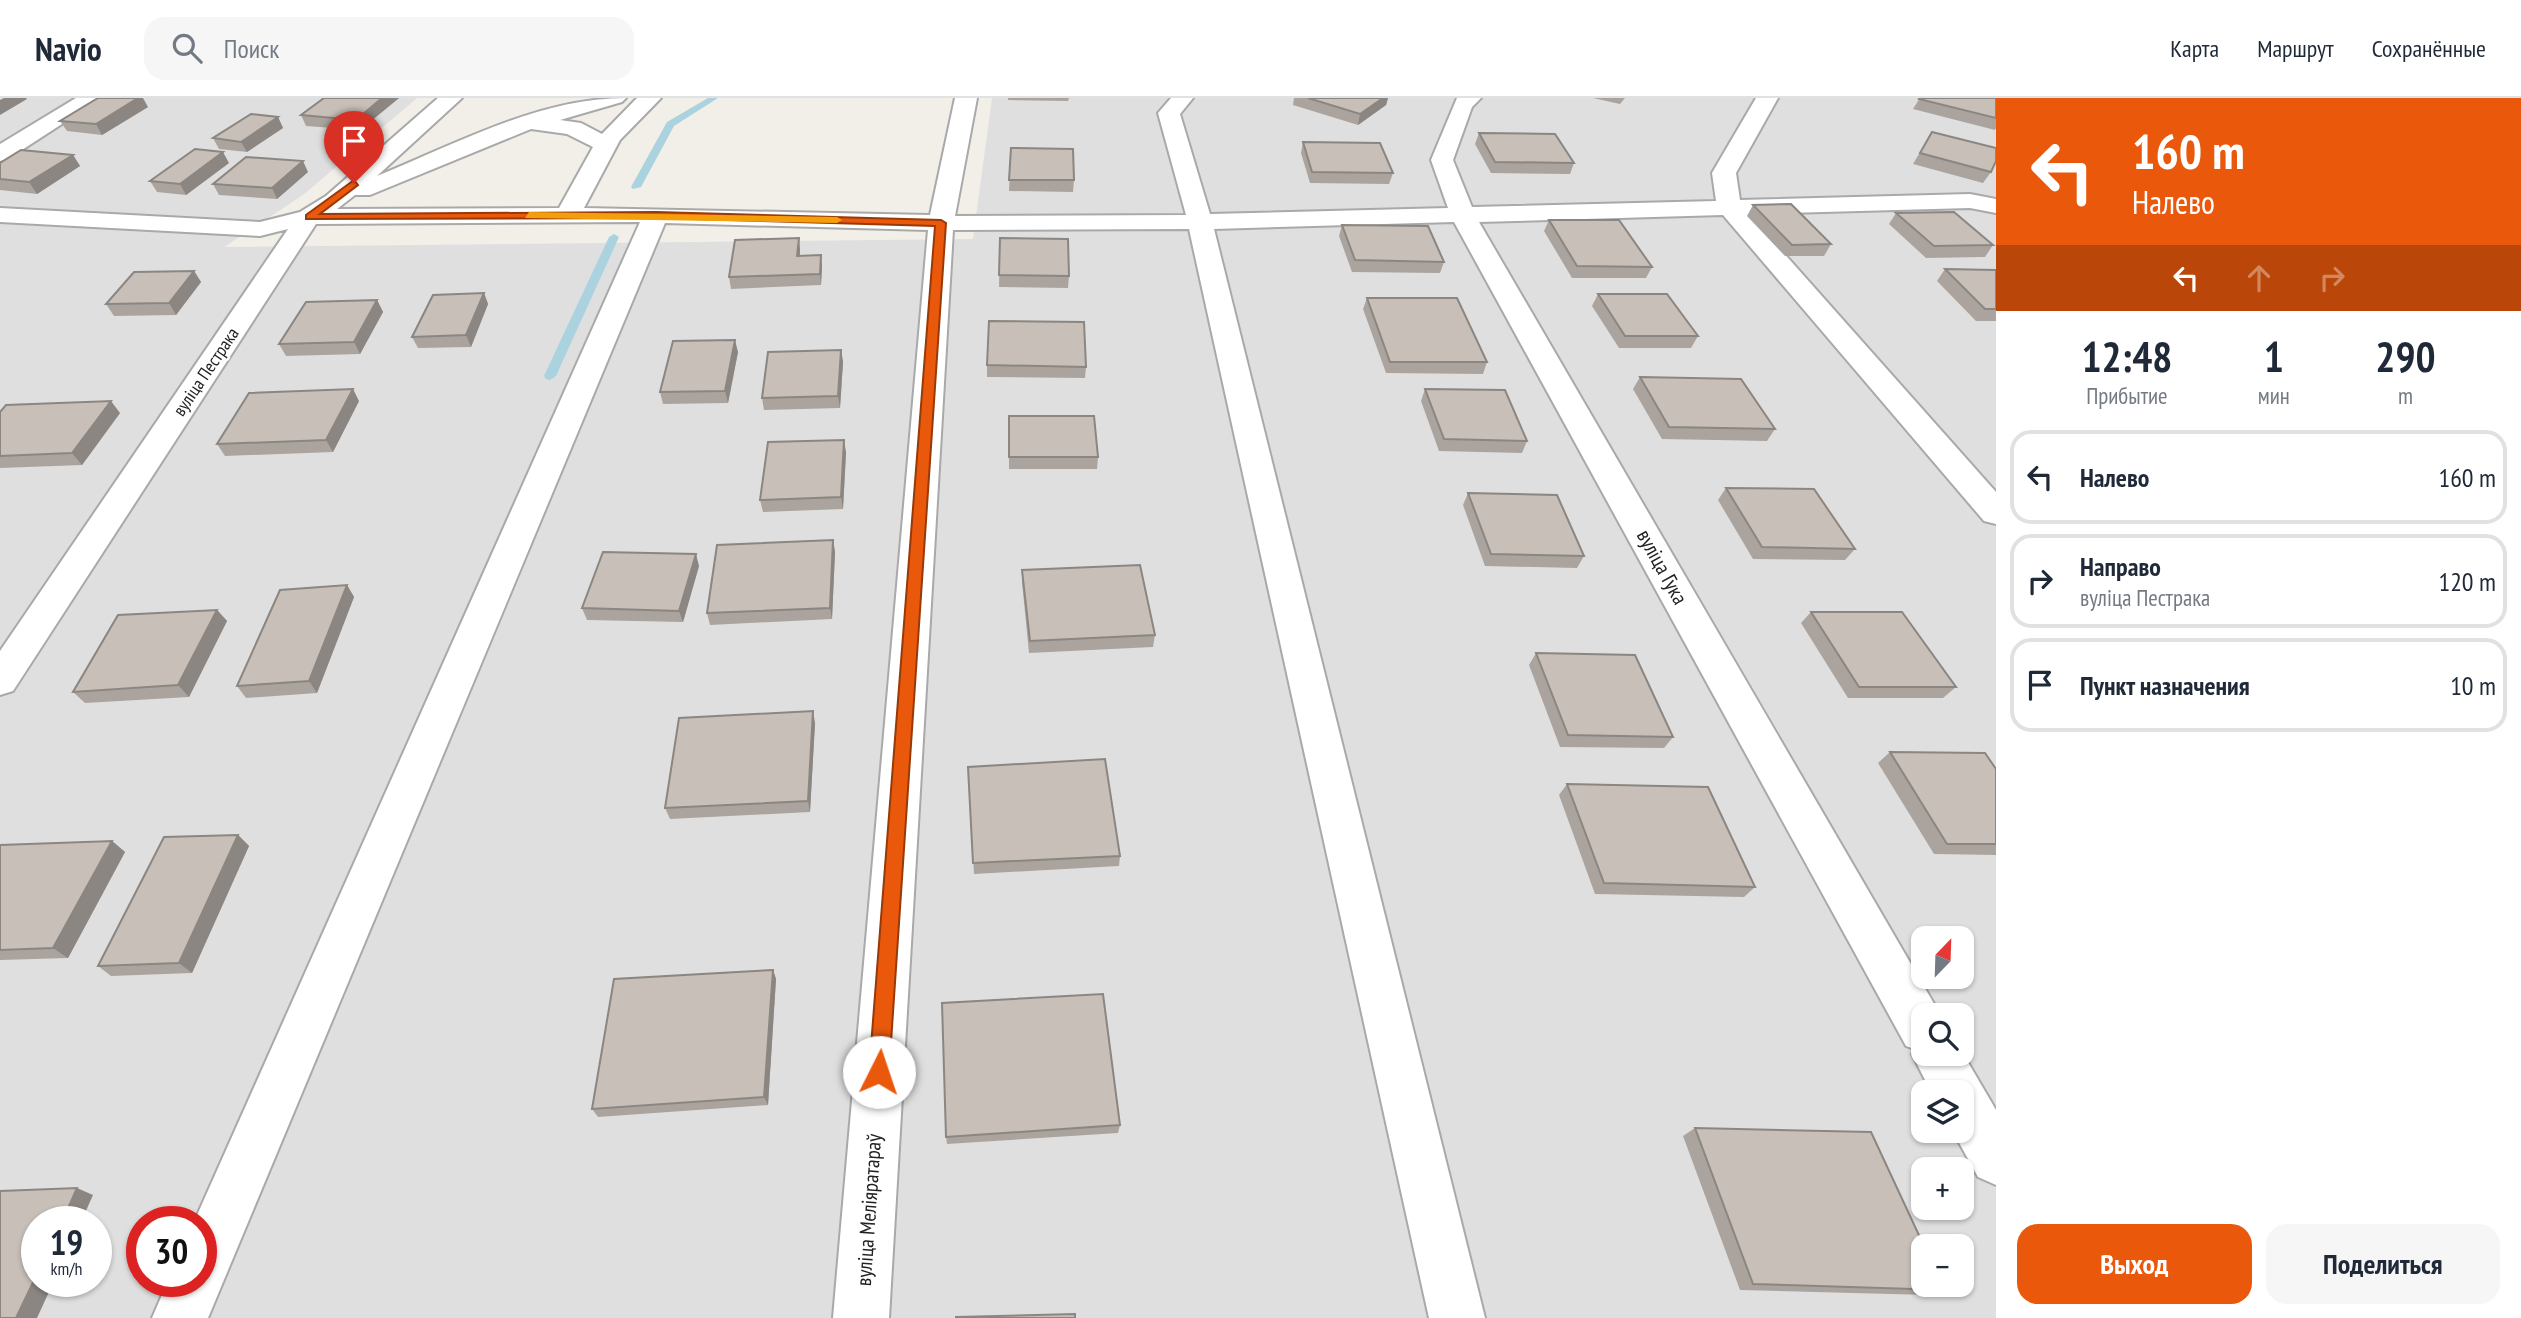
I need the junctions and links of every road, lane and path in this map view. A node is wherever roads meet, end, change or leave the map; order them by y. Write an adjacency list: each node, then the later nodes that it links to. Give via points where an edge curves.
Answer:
1 (91, 98): 12 (street)
2 (615, 98): 10 (street)
3 (650, 98): 11 (street)
4 (966, 98): 22 (street, вуліца Меліяратараў)
5 (1182, 98): 21 (street, via 1169,113)
6 (1470, 98): 16 (street, вуліца Гука, via 1462,104 1442,160)
7 (1767, 98): 15 (street, via 1724,173)
8 (449, 108): 13 (street, вуліца Пестрака)
9 (488, 117): 10 (street)
10 (528, 122): 11 (street, via 573,128); 13 (street)
11 (603, 144): 18 (street)
12 (0, 154)
13 (334, 201): 20 (street, вуліца Пестрака)
14 (1996, 206): 15 (street, via 1970,201)
15 (1729, 207): 16 (street); 23 (street)
16 (1462, 214): 21 (street); 25 (street, вуліца Гука)
17 (0, 215): 20 (street, via 260,229)
18 (568, 215): 19 (street); 20 (street)
19 (656, 215): 22 (street); 28 (street)
20 (309, 217): 24 (street, вуліца Пестрака)
21 (1200, 222): 22 (street); 32 (street)
22 (941, 223): 31 (street, вуліца Меліяратараў)
23 (1996, 513)
24 (0, 681)
25 (1911, 1009)
26 (1974, 1120): 27 (street)
27 (1996, 1159)
28 (217, 1232)
29 (189, 1297): 30 (street)
30 (180, 1318)
31 (861, 1318)
32 (1457, 1318)

